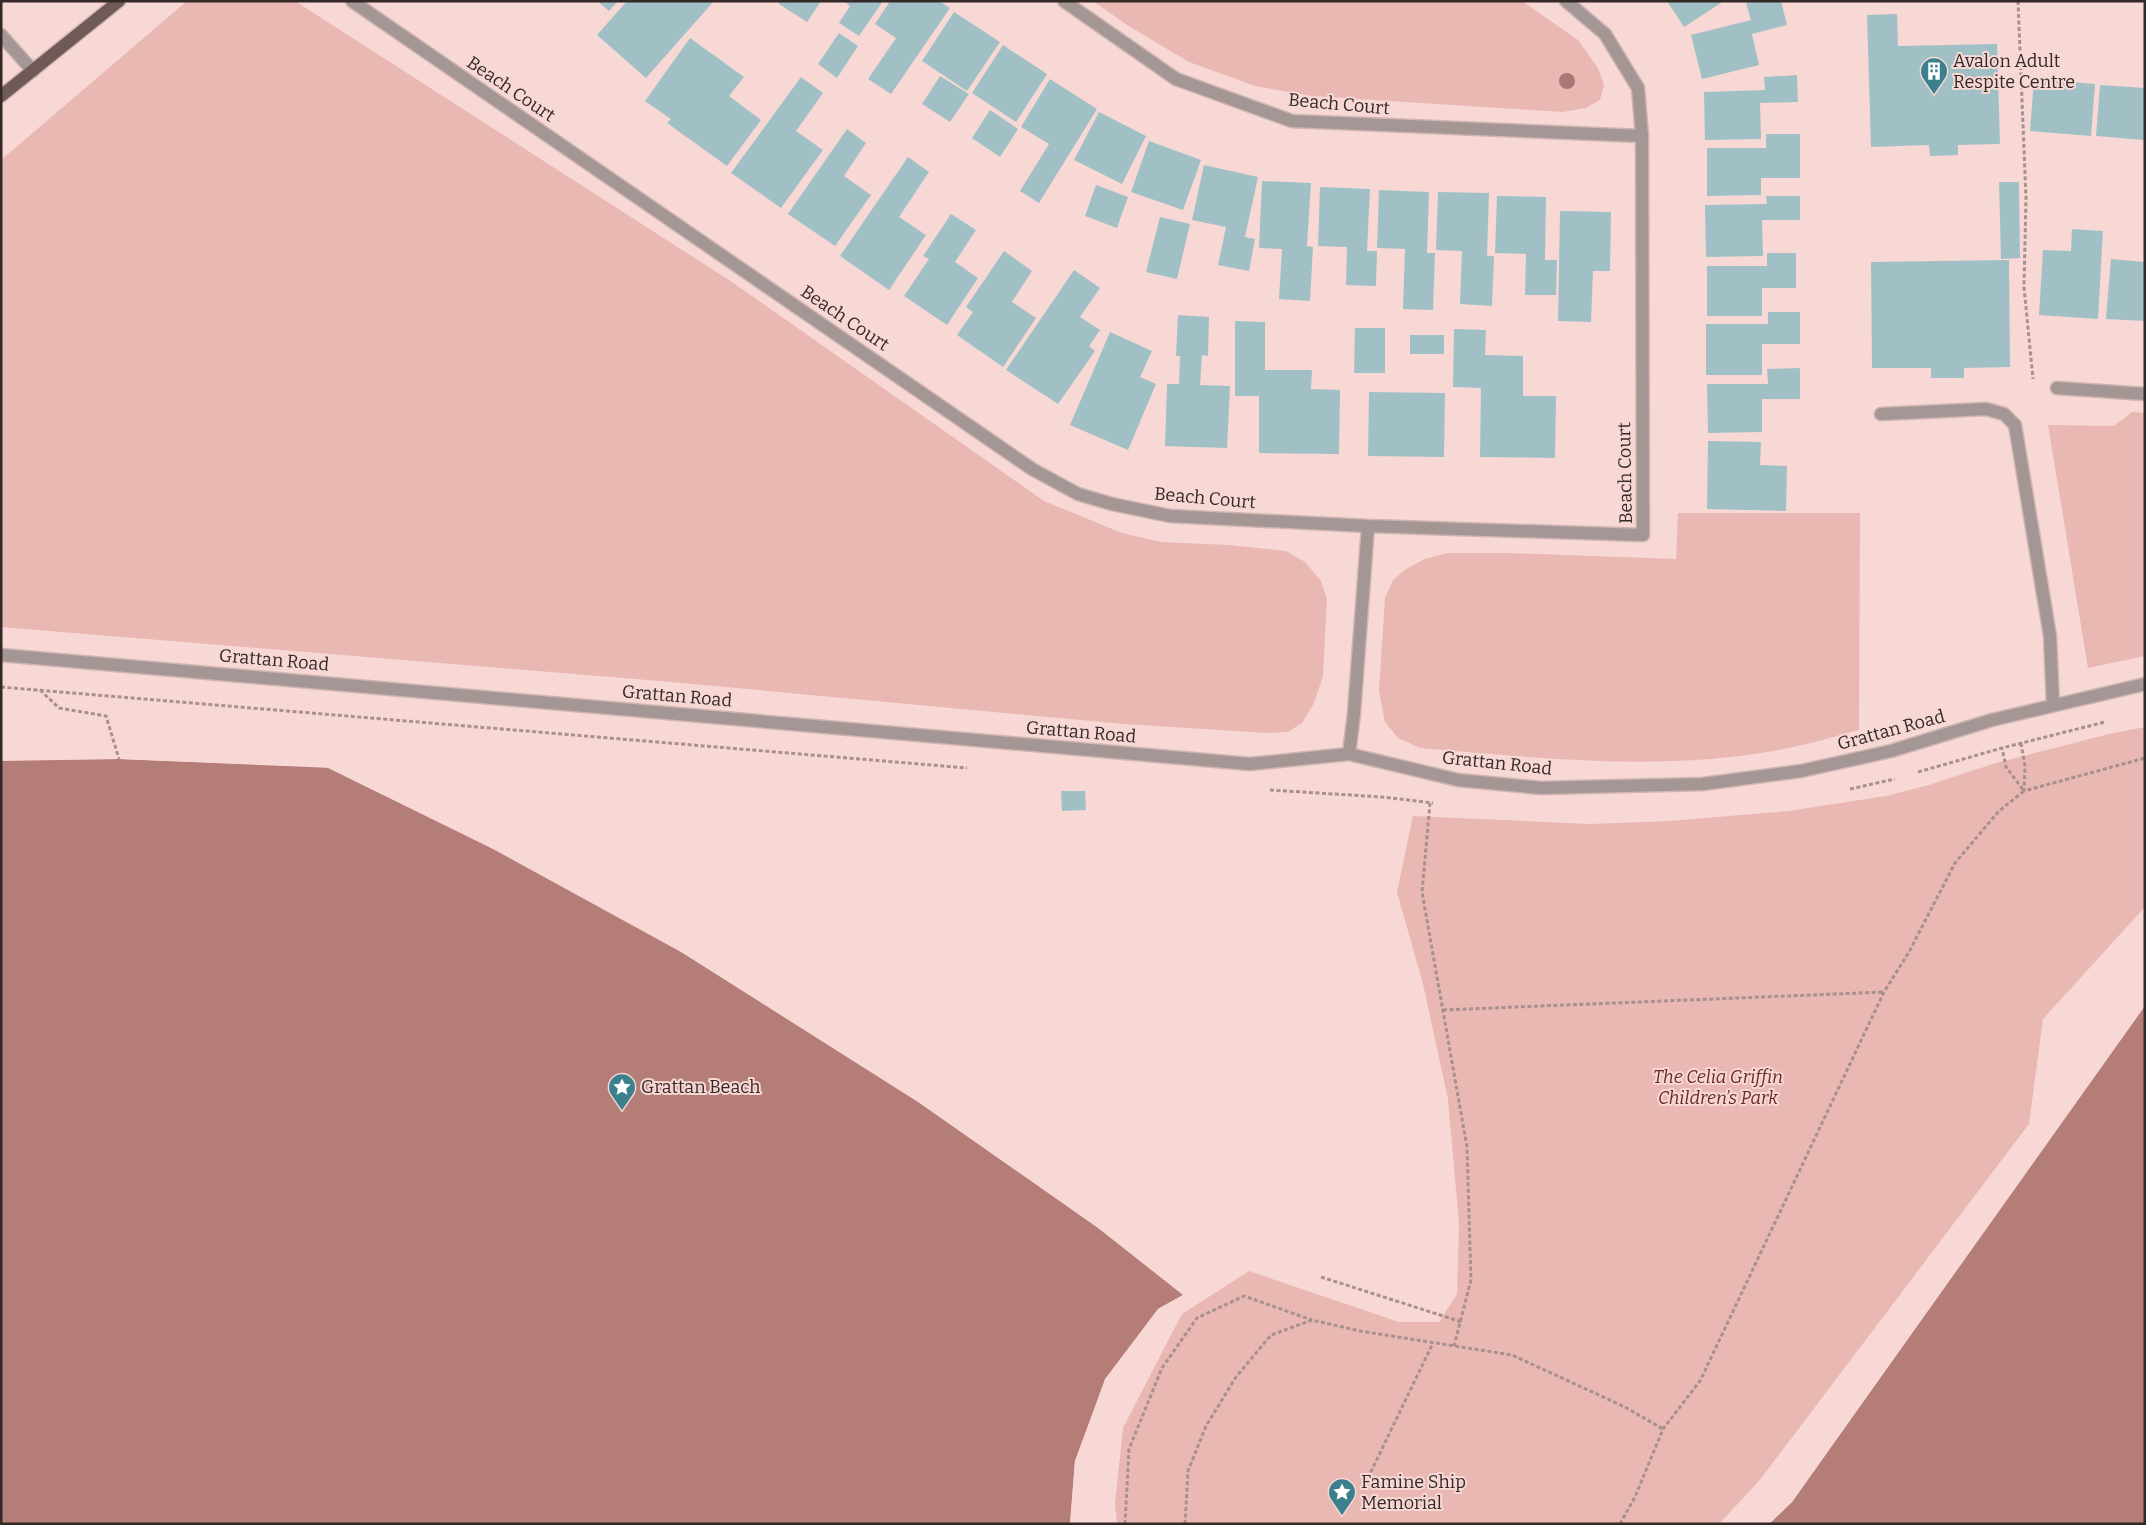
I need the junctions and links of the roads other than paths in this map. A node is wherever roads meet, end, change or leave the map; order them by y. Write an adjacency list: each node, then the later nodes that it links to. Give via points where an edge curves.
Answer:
1 (119, 1): 6 (main road)
2 (352, 1): 12 (street, Beach Court, via 1032,469 1078,494 1170,516)
3 (1064, 1): 8 (street, Beach Court, via 1176,79 1292,121)
4 (1566, 1): 8 (street, Beach Court, via 1606,34 1638,88)
5 (1, 34): 6 (street)
6 (32, 71): 7 (main road)
7 (1, 96)
8 (1642, 136): 12 (street, Beach Court, via 1644,535)
9 (2057, 388): 10 (street)
10 (2145, 394)
11 (1880, 414): 15 (street, via 1986,409 2004,414 2014,425 2050,636)
12 (1368, 526): 16 (street)
13 (1, 655): 16 (street, Grattan Road, via 1250,764)
14 (2145, 684): 15 (street, Grattan Road)
15 (2053, 705): 16 (street, Grattan Road, via 1891,751 1801,770 1702,784 1532,787 1458,780)
16 (1349, 754)

